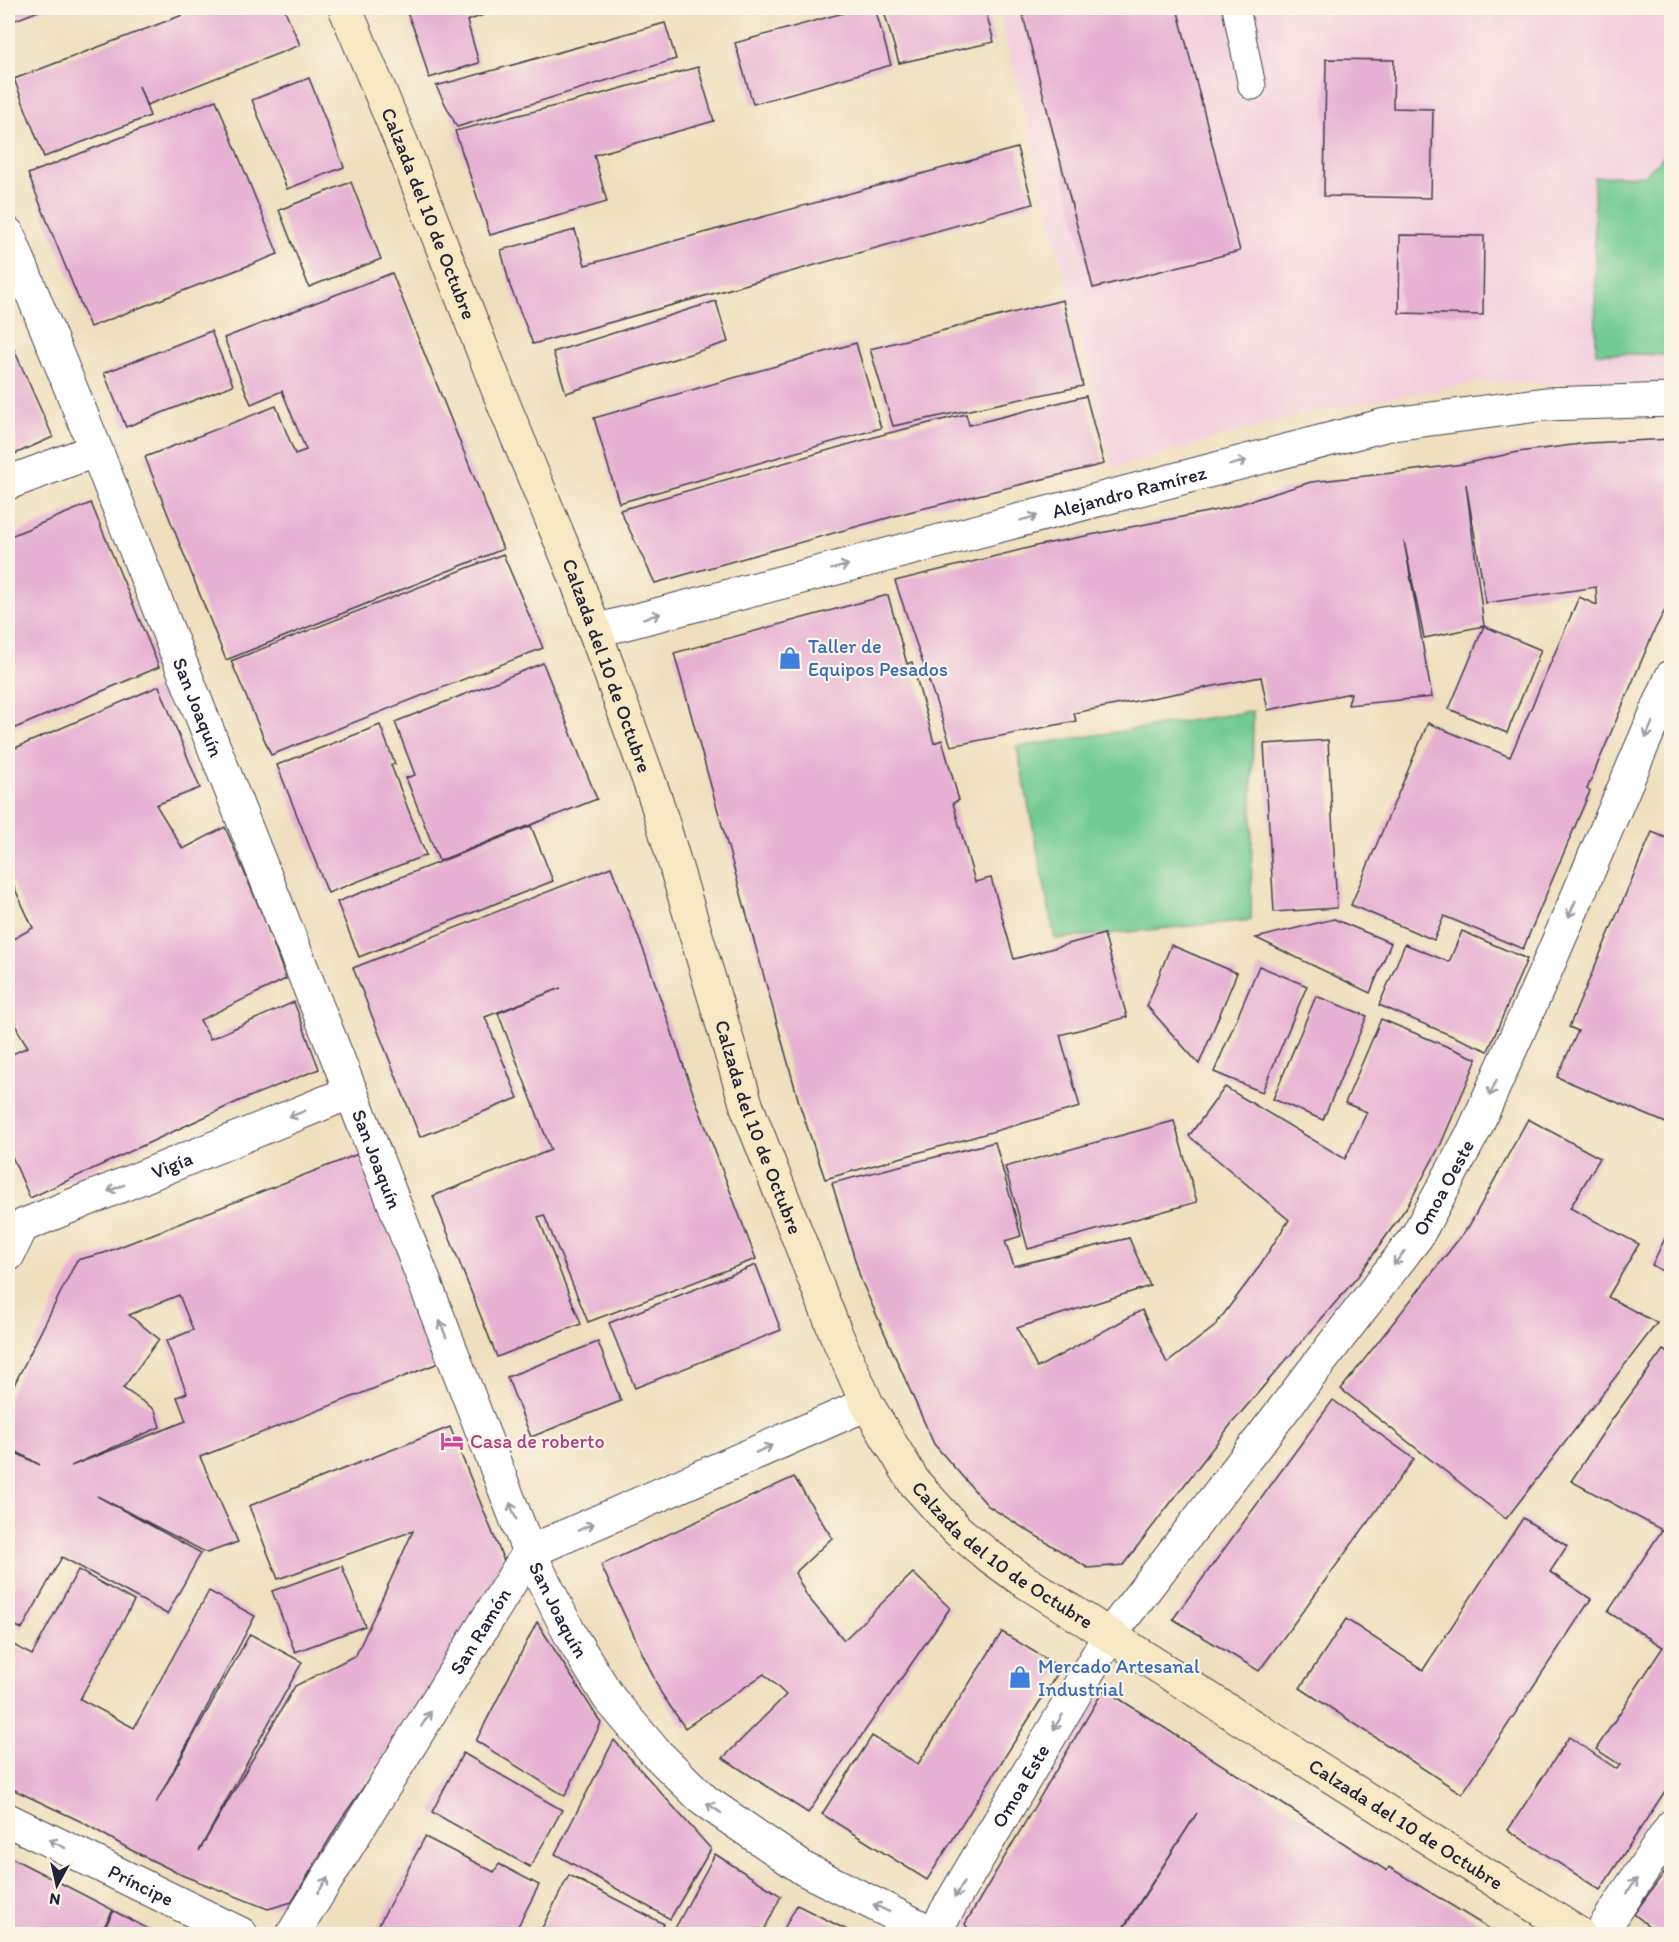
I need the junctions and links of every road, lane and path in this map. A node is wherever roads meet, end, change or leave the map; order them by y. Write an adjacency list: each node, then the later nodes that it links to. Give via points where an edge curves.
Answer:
1 (345, 8): 8 (main road, Calzada del 10 de Octubre)
2 (1236, 8): 3 (lane)
3 (1252, 86)
4 (8, 234): 6 (street, San Joaquín)
5 (1671, 400): 8 (street, Alejandro Ramírez, one-way to 5, via 1385,425 1545,404)
6 (96, 450): 7 (street); 10 (street, San Joaquín)
7 (8, 483)
8 (595, 631): 13 (main road, Calzada del 10 de Octubre, via 656,800 747,1107)
9 (1671, 676): 15 (street, Omoa Oeste, one-way to 15, via 1479,1120 1417,1236)
10 (351, 1092): 11 (street, Vigía, one-way to 11); 14 (street, San Joaquín, one-way to 10)
11 (15, 1222): 12 (street, Vigía)
12 (8, 1255)
13 (867, 1404): 14 (street, one-way to 13); 15 (main road, Calzada del 10 de Octubre, via 914,1482 957,1530 1018,1577)
14 (529, 1552): 18 (street, San Joaquín, one-way to 14, via 804,1869 705,1801 655,1752 609,1698); 20 (street, San Ramón, one-way to 14)
15 (1109, 1635): 18 (street, Omoa Este, one-way to 18); 21 (main road, Calzada del 10 de Octubre)
16 (8, 1821): 19 (street, Príncipe, one-way to 16)
17 (1671, 1826): 22 (street, one-way to 17)
18 (934, 1934)
19 (242, 1935)
20 (293, 1935)
21 (1579, 1935)
22 (1600, 1935)

